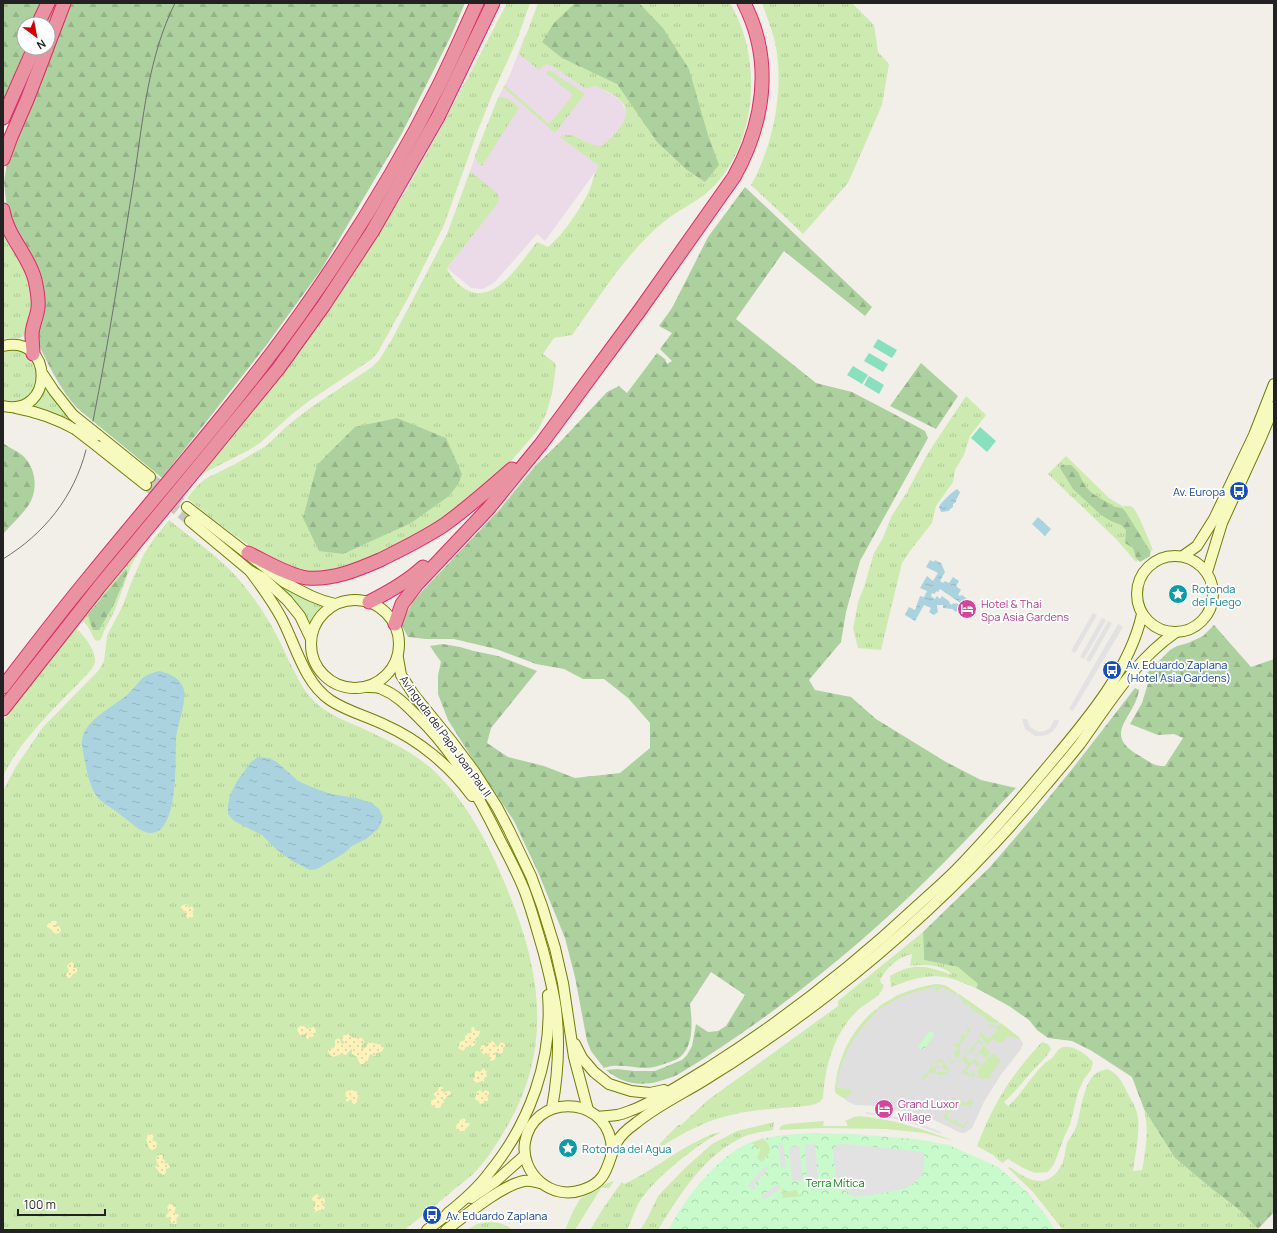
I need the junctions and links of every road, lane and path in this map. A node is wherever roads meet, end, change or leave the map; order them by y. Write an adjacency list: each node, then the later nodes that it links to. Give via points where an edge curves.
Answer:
1 (48, 3): 8 (highway)
2 (52, 3): 9 (highway)
3 (64, 3): 10 (highway)
4 (477, 3): 42 (highway, via 438,86 387,180 299,316 266,361)
5 (492, 3): 20 (highway, via 438,117)
6 (502, 3): 20 (highway, via 419,160)
7 (739, 4): 28 (highway, via 750,35 756,79 753,118 738,161 723,186 572,392); 38 (highway, via 758,40 762,90 754,133 734,177 541,444 488,509 417,584 402,604)
8 (42, 16)
9 (47, 16)
10 (56, 24)
11 (23, 56): 15 (highway)
12 (30, 56): 16 (highway)
13 (43, 56): 17 (highway)
14 (44, 56): 18 (highway)
15 (3, 101)
16 (3, 118)
17 (3, 142)
18 (3, 159)
19 (3, 210): 22 (highway, via 7,225 35,279 38,308 32,335)
20 (372, 232): 44 (highway, via 278,369)
21 (5, 345): 22 (main road, via 18,345)
22 (33, 354): 23 (main road, via 40,364)
23 (42, 373): 26 (main road, via 42,383 32,400); 26 (main road, bridge, via 73,415 148,481 59,420)
24 (1274, 384): 32 (main road, via 1254,435 1214,519 1197,546)
25 (3, 406): 26 (main road)
26 (14, 407)
27 (1274, 407): 34 (main road, via 1222,523)
28 (512, 469): 31 (highway, via 469,506 431,533 403,549 347,573 320,578 296,576); 35 (highway, via 475,513 424,566 411,578)
29 (187, 507): 31 (main road)
30 (190, 521): 33 (main road, Avinguda del Papa Joan Pau II)
31 (248, 553): 36 (main road, via 284,582 301,592 320,601)
32 (1183, 556): 34 (main road, via 1193,560); 37 (main road, via 1162,558 1146,569 1139,581 1137,594)
33 (250, 571): 40 (main road, Avinguda del Papa Joan Pau II, via 263,578 287,600 300,616); 45 (main road, Avinguda del Papa Joan Pau II, via 276,609 306,671 320,690 330,700 386,725 430,753 467,789)
34 (1207, 572): 39 (main road, via 1213,590 1208,614 1199,624 1188,630)
35 (369, 602): 36 (main road, via 358,599); 38 (main road, via 380,607)
36 (335, 604): 40 (main road, via 323,613)
37 (1142, 614): 39 (main road, via 1151,624 1163,630); 48 (main road, via 1138,631 1125,660 1104,695 1070,741 954,871 887,934 829,983 730,1054)
38 (395, 624): 41 (main road, via 400,646)
39 (1176, 632): 53 (main road, via 1164,640 1136,669 1077,748 1029,806 917,920 800,1017 638,1121 620,1137)
40 (310, 639): 43 (main road, via 311,654 316,667 326,678 339,686 353,689)
41 (398, 658): 43 (main road, via 386,676); 47 (main road, Avinguda del Papa Joan Pau II, via 401,675 474,771 522,855 555,948)
42 (3, 686)
43 (368, 687): 45 (main road, Avinguda del Papa Joan Pau II, via 381,688 397,697 426,725 472,785)
44 (3, 709)
45 (491, 821): 46 (main road, Avinguda del Papa Joan Pau II, via 524,891)
46 (544, 955): 49 (main road, Avinguda del Papa Joan Pau II, via 553,989 558,1033 559,1057); 55 (main road, Avinguda del Papa Joan Pau II, via 549,1010 546,1049 539,1081 511,1142 489,1173)
47 (568, 1009): 48 (main road, via 575,1044 582,1058 594,1072 610,1084 650,1094 671,1088); 50 (main road, Avinguda del Papa Joan Pau II, via 574,1057)
48 (697, 1074): 51 (main road, via 672,1091 640,1106 618,1115)
49 (552, 1108): 50 (main road, via 564,1105); 52 (main road, via 530,1127 525,1141)
50 (588, 1110): 51 (main road)
51 (598, 1117): 53 (main road, via 607,1128 611,1142)
52 (524, 1156): 54 (main road, via 532,1175); 55 (main road, via 496,1181)
53 (611, 1157): 54 (main road, via 606,1172 590,1187 567,1193 555,1191)
54 (540, 1183): 57 (main road, via 525,1181 513,1184)
55 (448, 1213): 56 (main road)
56 (427, 1230)
57 (446, 1230)

